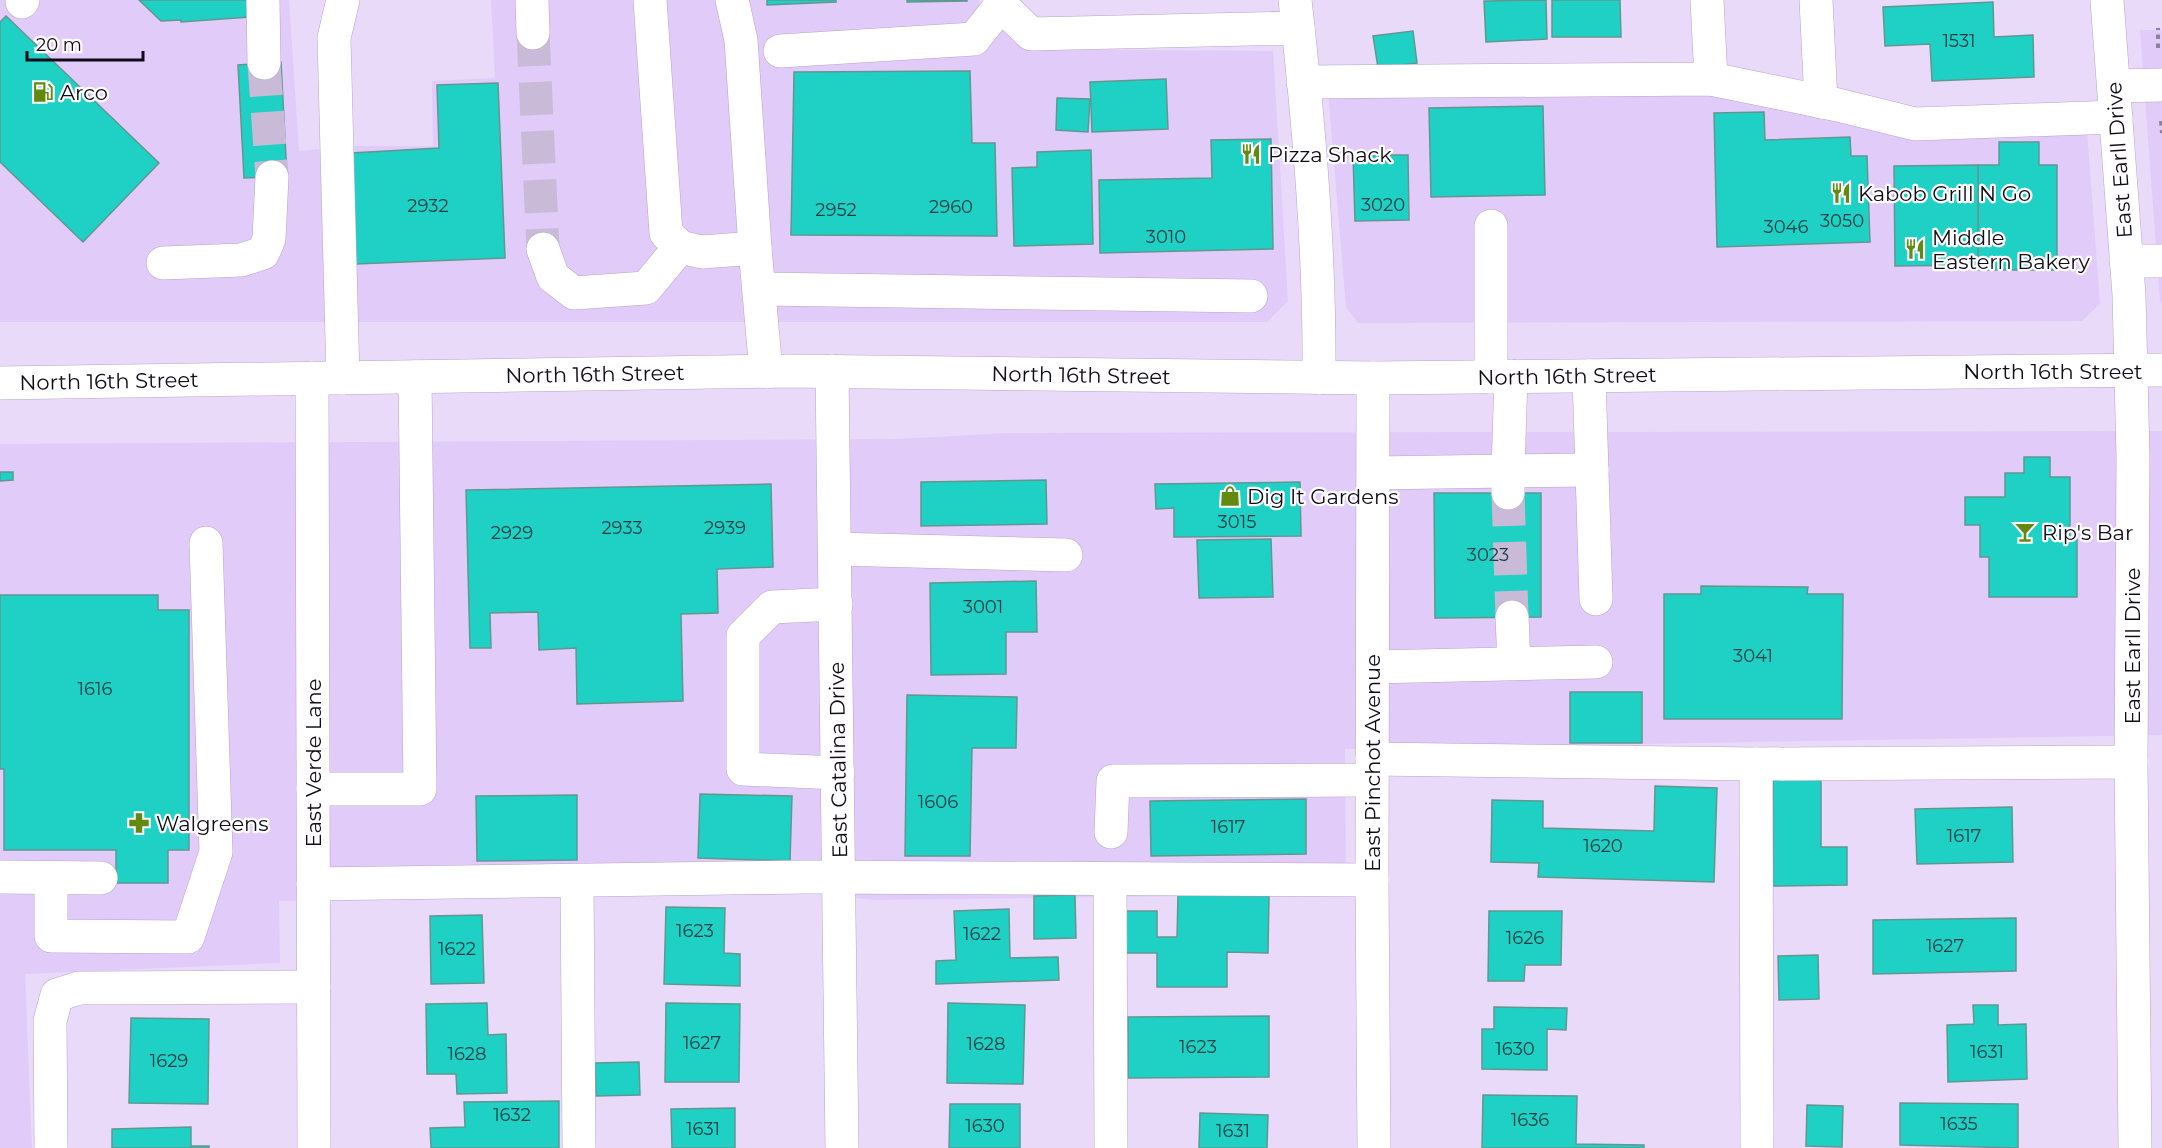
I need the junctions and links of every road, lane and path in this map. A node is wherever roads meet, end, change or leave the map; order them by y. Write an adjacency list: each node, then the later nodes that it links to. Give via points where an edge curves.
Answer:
1 (263, 0): 13 (street)
2 (344, 0): 35 (street, East Verde Lane, via 334,38)
3 (532, 0): 11 (street)
4 (650, 0): 21 (street, via 666,232)
5 (732, 0): 22 (street, via 741,40)
6 (1707, 0): 14 (street)
7 (1816, 0): 18 (street)
8 (2107, 0): 17 (street, East Earll Drive)
9 (1001, 3): 10 (street, via 1031,34); 12 (street, via 974,39)
10 (1296, 14): 15 (street)
11 (533, 33)
12 (780, 51)
13 (264, 63)
14 (1711, 79): 15 (street); 18 (street)
15 (1303, 82): 36 (street, via 1320,304)
16 (2162, 85): 17 (street)
17 (2115, 101): 18 (street, via 1915,124); 24 (street, East Earll Drive)
18 (1821, 102)
19 (272, 177): 26 (street, via 269,239 263,253 241,260)
20 (1491, 226): 32 (street)
21 (680, 247): 22 (street, via 702,252); 23 (street, via 646,288 574,293 553,277)
22 (755, 248): 27 (street)
23 (543, 249)
24 (2126, 261): 25 (street); 29 (street, East Earll Drive)
25 (2162, 261)
26 (163, 263)
27 (759, 289): 28 (street); 31 (street)
28 (1251, 296)
29 (2146, 370): 33 (street, North 16th Street); 51 (street, East Earll Drive, via 2133,457)
30 (832, 371): 31 (street, North 16th Street); 36 (street, North 16th Street); 43 (street, East Catalina Drive)
31 (766, 372): 34 (street, North 16th Street)
32 (1501, 376): 33 (street, North 16th Street); 37 (street, North 16th Street); 41 (street)
33 (1589, 376): 39 (street)
34 (415, 377): 35 (street, North 16th Street); 55 (street, via 420,789)
35 (327, 378): 38 (street, North 16th Street); 55 (street, East Verde Lane)
36 (1319, 378): 37 (street, North 16th Street)
37 (1373, 378): 40 (street, East Pinchot Avenue)
38 (0, 383)
39 (1592, 470): 41 (street); 45 (street)
40 (1374, 473): 41 (street); 50 (street, East Pinchot Avenue)
41 (1508, 482)
42 (206, 543): 60 (street, via 216,852 188,937 51,936)
43 (835, 549): 44 (street); 46 (street, East Catalina Drive)
44 (1066, 555)
45 (1596, 599)
46 (836, 604): 54 (street, East Catalina Drive); 54 (street, via 772,607 743,636 743,770)
47 (1512, 617): 49 (street)
48 (1596, 662): 49 (street)
49 (1514, 663): 50 (street)
50 (1373, 667): 53 (street, East Pinchot Avenue)
51 (2131, 762): 52 (street); 73 (street, East Earll Drive)
52 (1756, 764): 53 (street); 72 (street)
53 (1372, 769): 56 (street, via 1113,781); 62 (street, East Pinchot Avenue)
54 (838, 773): 59 (street, East Catalina Drive)
55 (313, 789): 64 (street, East Verde Lane)
56 (1111, 832)
57 (0, 877): 60 (street)
58 (101, 878): 60 (street)
59 (839, 878): 61 (street); 63 (street); 69 (street, East Catalina Drive)
60 (51, 879)
61 (1110, 879): 62 (street); 70 (street)
62 (1372, 880): 71 (street, East Pinchot Avenue)
63 (577, 881): 64 (street); 68 (street)
64 (313, 884): 65 (street, East Verde Lane)
65 (314, 987): 66 (street, via 79,988 57,995 50,1021); 67 (street, East Verde Lane)
66 (51, 1148)
67 (314, 1148)
68 (579, 1148)
69 (842, 1148)
70 (1111, 1148)
71 (1374, 1148)
72 (1757, 1148)
73 (2135, 1148)

